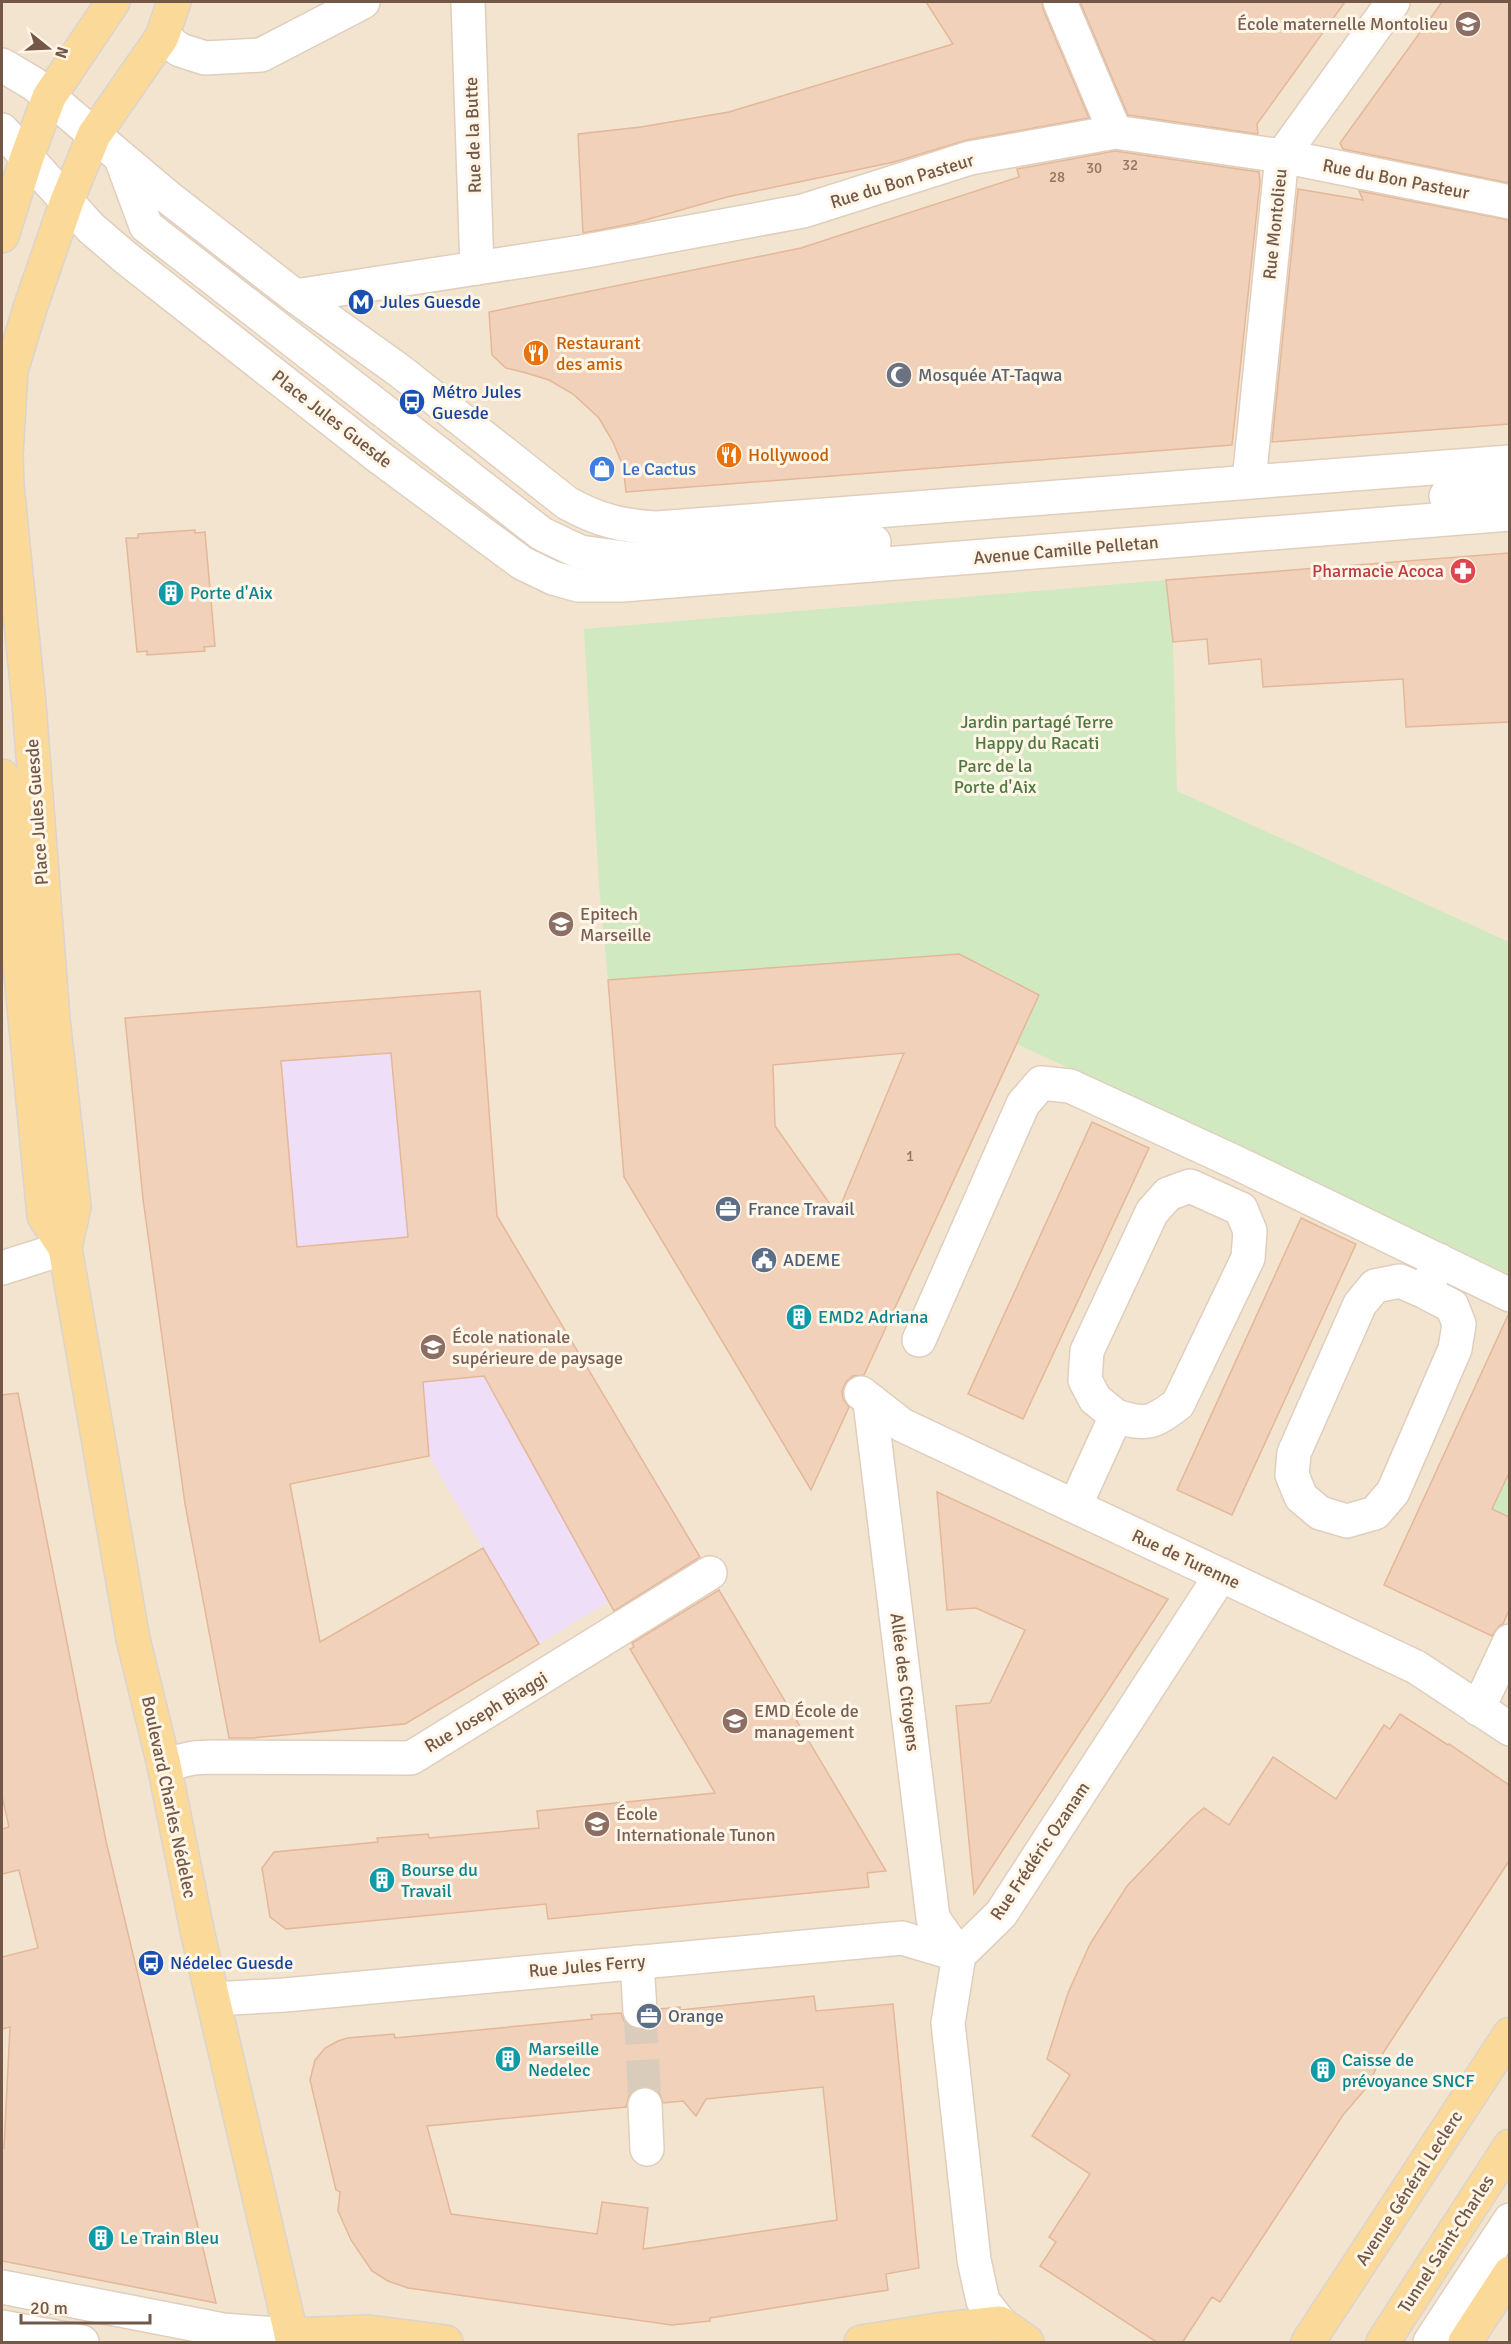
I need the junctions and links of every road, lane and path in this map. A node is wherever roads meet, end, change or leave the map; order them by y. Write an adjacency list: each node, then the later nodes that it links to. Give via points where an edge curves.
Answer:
1 (113, 2): 9 (main road)
2 (174, 2): 7 (main road, Place Jules Guesde)
3 (363, 2): 7 (street, via 261,56 205,58 180,50)
4 (468, 2): 19 (street, Rue de la Butte)
5 (1060, 2): 11 (street)
6 (1393, 2): 13 (street, Rue Montolieu)
7 (162, 37): 12 (main road, Place Jules Guesde)
8 (2, 65): 9 (street)
9 (49, 97): 12 (street); 14 (main road)
10 (2, 130): 14 (street)
11 (1115, 132): 13 (street, Rue du Bon Pasteur); 19 (street, Rue du Bon Pasteur, via 970,158 803,211)
12 (94, 135): 15 (street); 16 (main road, Place Jules Guesde)
13 (1282, 156): 17 (street, Rue du Bon Pasteur); 23 (street, Rue Montolieu)
14 (27, 157): 16 (street); 18 (main road)
15 (121, 158): 20 (street); 26 (street, via 146,226 542,534)
16 (67, 201): 21 (main road, Place Jules Guesde, via 11,371); 26 (street, Place Jules Guesde, via 126,258 379,457 522,563 578,585)
17 (1509, 202)
18 (2, 236)
19 (477, 268): 20 (street, Rue du Bon Pasteur)
20 (295, 296): 23 (street, via 400,371 567,503 591,516 624,526 657,528)
21 (4, 456): 27 (main road, Place Jules Guesde)
22 (1509, 462): 23 (street)
23 (1249, 482)
24 (1509, 490): 26 (street, Avenue Camille Pelletan, via 870,543)
25 (1509, 514): 26 (street, Avenue Camille Pelletan)
26 (627, 572)
27 (10, 607): 29 (main road, Place Jules Guesde)
28 (2, 777): 29 (main road, Place Jules Guesde)
29 (16, 828): 30 (main road, Place Jules Guesde)
30 (39, 1020): 33 (main road, Boulevard Charles Nédelec, via 74,1207)
31 (1235, 1162): 32 (street); 34 (street); 38 (street, via 1070,1086 1041,1083 1023,1104)
32 (1217, 1197): 40 (street, via 1190,1186 1168,1194 1152,1212 1087,1351 1085,1380 1095,1399); 40 (street, via 1241,1209 1250,1231 1248,1258 1178,1404 1160,1418 1138,1424)
33 (65, 1248): 35 (street); 47 (main road, Boulevard Charles Nédelec, via 133,1639)
34 (1439, 1260): 36 (street); 37 (street)
35 (2, 1268)
36 (1425, 1292): 36 (street, via 1400,1281 1375,1286 1360,1304 1294,1453 1292,1475 1301,1497 1320,1513 1347,1521 1375,1513 1393,1492 1455,1349 1459,1324 1452,1306)
37 (1509, 1295)
38 (919, 1340)
39 (865, 1397): 41 (street, Rue de Turenne, via 902,1425); 48 (street, Allée des Citoyens, via 933,1918)
40 (1116, 1416): 41 (street)
41 (1075, 1506): 43 (street, Rue de Turenne)
42 (710, 1574): 47 (street, Rue Joseph Biaggi, via 411,1758 211,1757)
43 (1221, 1575): 45 (street, Rue de Turenne, via 1416,1667); 48 (street, Rue Frédéric Ozanam, via 1001,1914)
44 (1509, 1641): 45 (street)
45 (1478, 1709): 46 (street, Rue de Turenne)
46 (1509, 1729)
47 (164, 1765): 50 (main road, Boulevard Charles Nédelec)
48 (959, 1955): 49 (street, Rue Jules Ferry, via 902,1938); 59 (street, via 948,2022 971,2237 983,2301)
49 (637, 1962): 50 (street, Rue Jules Ferry); 51 (street)
50 (213, 1999): 61 (main road, Boulevard Charles Nédelec)
51 (640, 2011)
52 (1509, 2034): 66 (main road, Avenue Général Leclerc)
53 (645, 2105): 55 (street)
54 (1509, 2146): 67 (main road, Tunnel Saint-Charles)
55 (647, 2149)
56 (1509, 2220): 68 (street)
57 (1509, 2273): 69 (main road)
58 (2, 2287): 61 (street, via 223,2330)
59 (1000, 2323): 64 (main road); 65 (main road)
60 (2, 2327): 62 (street)
61 (292, 2339): 63 (main road, via 369,2332)
62 (81, 2343)
63 (446, 2343)
64 (861, 2343)
65 (1027, 2343)
66 (1308, 2343)
67 (1383, 2343)
68 (1430, 2343)
69 (1465, 2343)

